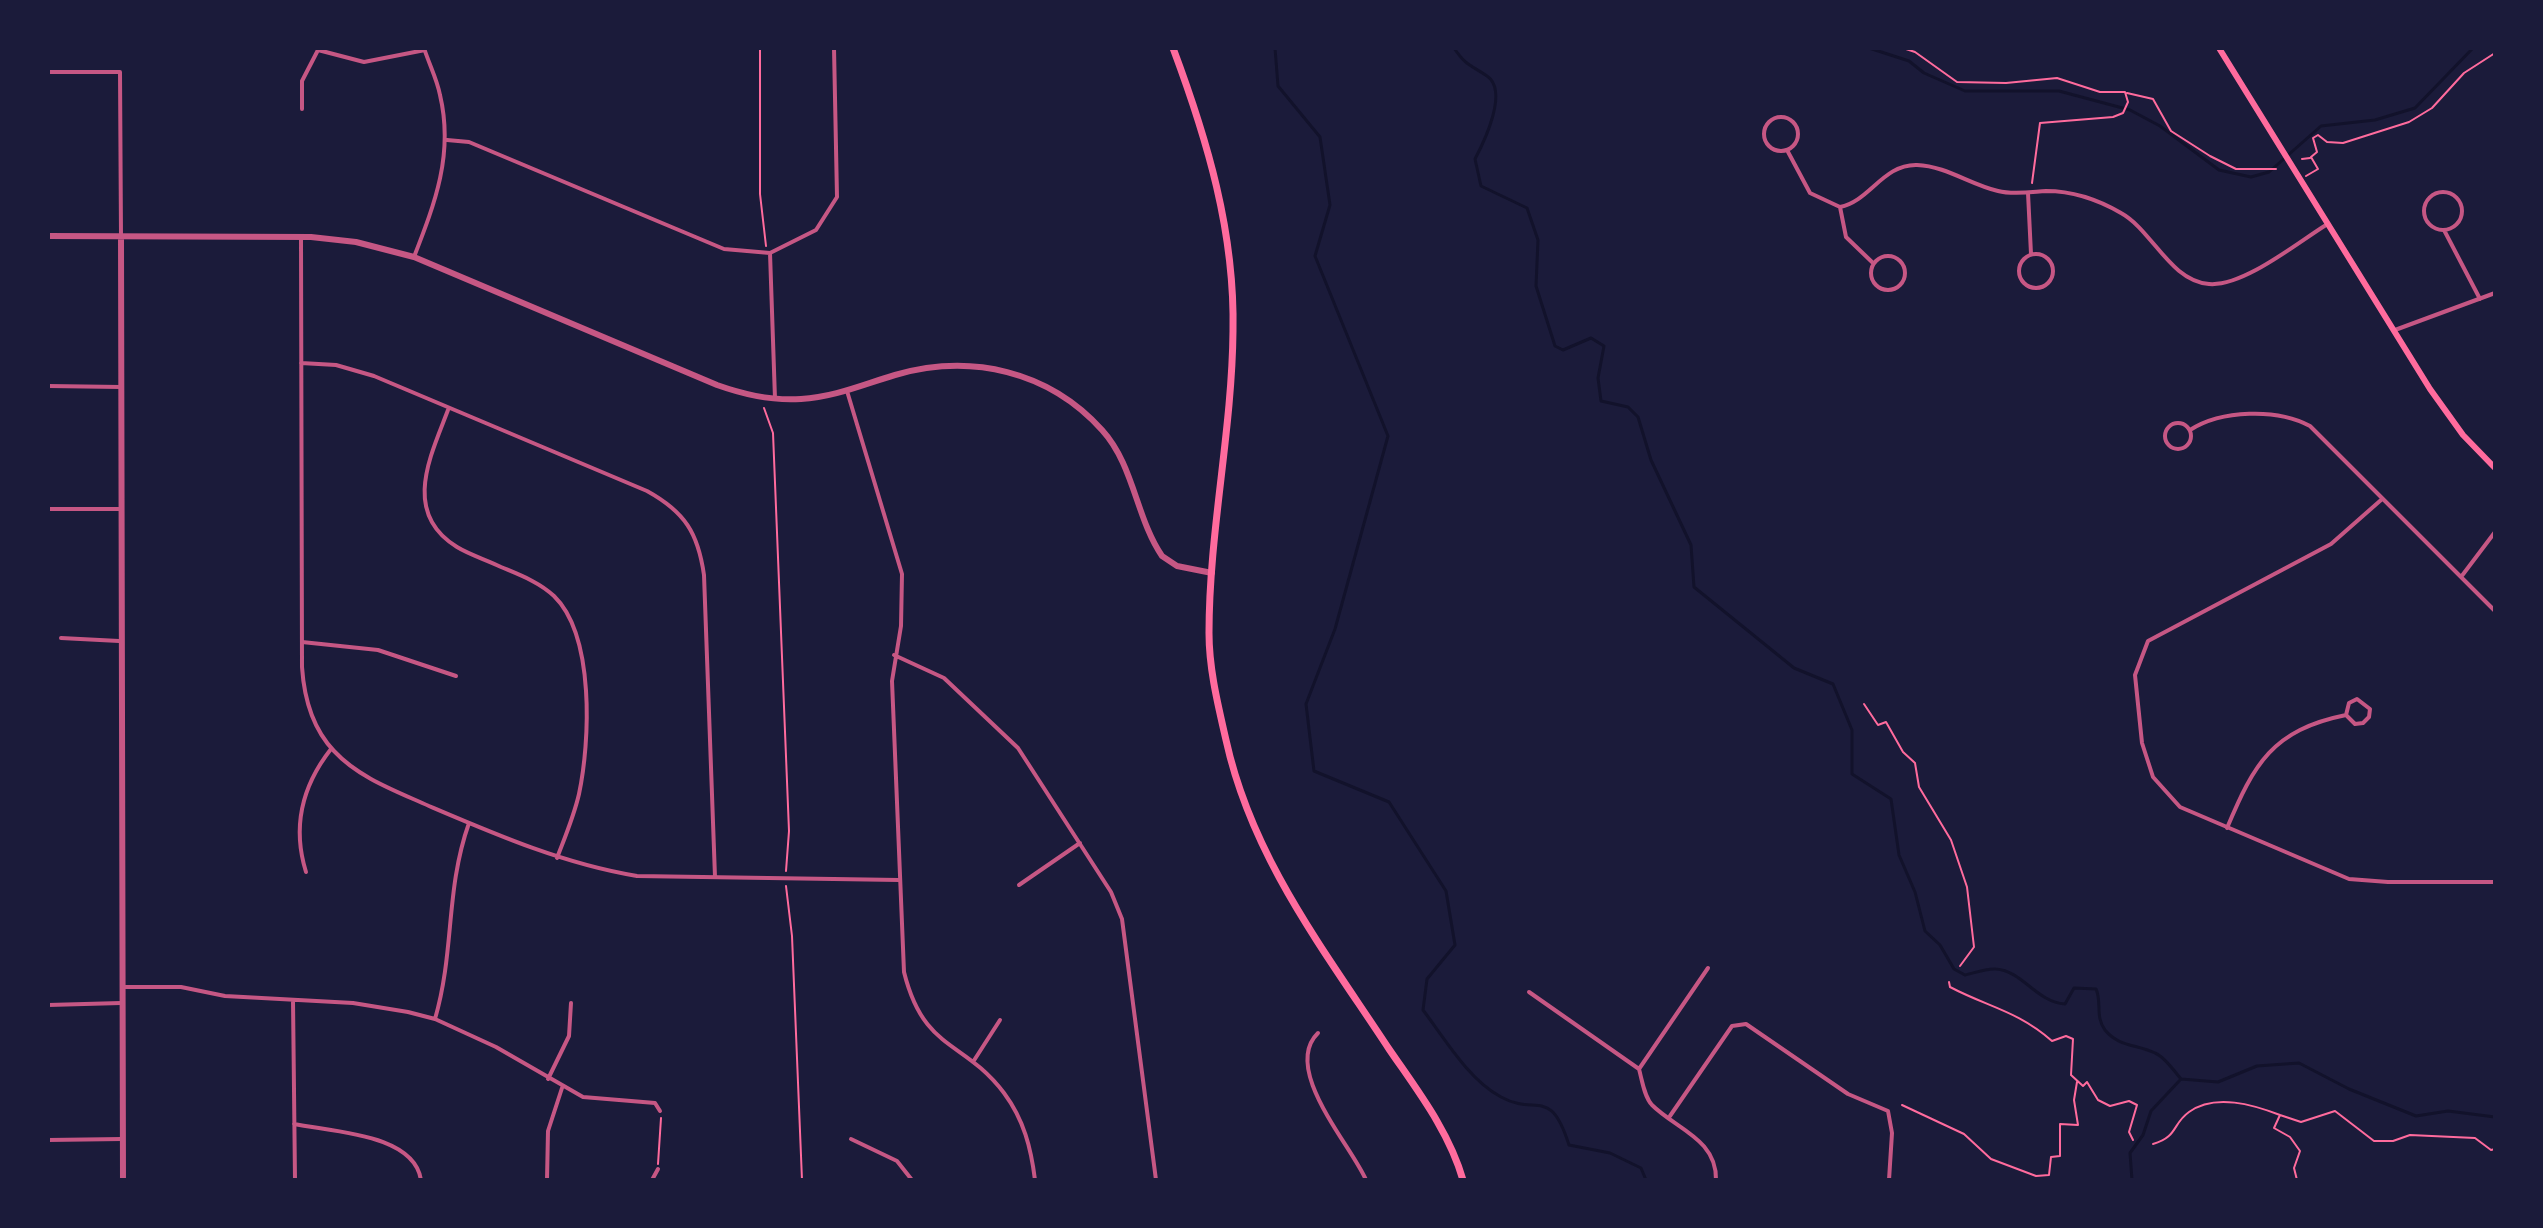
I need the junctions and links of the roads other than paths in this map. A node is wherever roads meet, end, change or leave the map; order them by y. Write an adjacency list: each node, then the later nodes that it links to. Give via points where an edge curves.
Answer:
1 (834, 48): 17 (street, via 837,197 816,230)
2 (1173, 48): 36 (main road, via 1208,150 1233,286 1232,372)
3 (2219, 48): 12 (main road)
4 (318, 49): 5 (street, via 364,62); 7 (street, via 302,81)
5 (425, 49): 8 (street, via 440,94)
6 (48, 72): 16 (street, via 120,72)
7 (302, 109)
8 (447, 140): 17 (street, via 469,142 724,249); 19 (street, via 440,187)
9 (1787, 150): 9 (street, via 1798,137 1796,126 1789,118 1772,119 1763,132 1766,143); 11 (street, via 1810,193)
10 (2030, 192): 11 (street, via 2003,192 1917,165 1896,169 1854,203); 12 (street, via 2066,192 2106,205 2137,224 2180,271 2209,284 2241,277); 18 (street)
11 (1840, 207): 20 (street, via 1846,237)
12 (2326, 225): 23 (main road)
13 (2444, 230): 13 (street, via 2458,223 2461,207 2451,195 2441,193 2427,200 2424,216 2429,225); 22 (street)
14 (48, 236): 16 (street)
15 (301, 236): 16 (street); 19 (street, via 356,242); 24 (street)
16 (121, 237): 26 (street)
17 (770, 253): 28 (street)
18 (2031, 254): 18 (street, via 2019,266 2020,277 2027,286 2038,288 2051,278 2053,267 2042,255)
19 (414, 257): 28 (street, via 717,385)
20 (1873, 263): 20 (street, via 1870,274 1878,288 1894,289 1902,282 1905,271 1894,257)
21 (2495, 293): 22 (street)
22 (2480, 299): 23 (street)
23 (2395, 330): 31 (main road, via 2463,435)
24 (301, 363): 29 (street, via 355,370); 41 (street)
25 (48, 386): 26 (street)
26 (121, 387): 34 (street)
27 (847, 391): 28 (street); 36 (street, via 914,370 954,365 1003,369 1036,380 1089,418 1114,446 1162,556 1177,566); 42 (street, via 901,566 903,607)
28 (775, 399)
29 (448, 410): 49 (street, via 423,483 431,515 449,541 539,584 573,621 582,650 586,752 576,807); 51 (street, via 647,491 691,524 704,575)
30 (2190, 430): 30 (street, via 2183,424 2170,425 2164,436 2167,445 2174,450 2187,447); 32 (street, via 2217,417 2299,420)
31 (2495, 468)
32 (2381, 500): 37 (street); 47 (street, via 2331,544 2158,632 2137,662 2142,743 2153,777 2180,807)
33 (48, 509): 34 (street)
34 (120, 509): 40 (street)
35 (2495, 532): 37 (street)
36 (1212, 573): 85 (main road, via 1209,634 1218,703 1263,852 1443,1131)
37 (2461, 577): 38 (street)
38 (2495, 611)
39 (61, 638): 40 (street)
40 (119, 641): 56 (street)
41 (302, 642): 43 (street, via 378,650); 45 (street, via 303,686)
42 (894, 655): 48 (street, via 944,678 998,727); 52 (street)
43 (456, 676)
44 (2346, 715): 44 (street, via 2355,724 2363,723 2370,709 2357,699 2349,703); 47 (street, via 2305,728 2265,755)
45 (331, 749): 46 (street, via 380,784); 50 (street, via 313,774 300,815 298,839)
46 (469, 823): 49 (street); 62 (street, via 452,883 449,966)
47 (2227, 828): 53 (street, via 2349,879)
48 (1081, 842): 54 (street); 83 (street, via 1122,919)
49 (557, 858): 51 (street, via 637,876)
50 (306, 872)
51 (715, 878): 52 (street)
52 (899, 880): 65 (street, via 902,953 915,1007 938,1038)
53 (2495, 882)
54 (1019, 885)
55 (1708, 968): 66 (street)
56 (121, 987): 58 (street, via 181,987); 59 (street)
57 (1529, 992): 66 (street)
58 (293, 1000): 62 (street, via 376,1005); 71 (street)
59 (121, 1003): 61 (street); 72 (street)
60 (571, 1003): 67 (street, via 569,1036)
61 (48, 1005)
62 (435, 1019): 67 (street)
63 (1000, 1020): 65 (street)
64 (1318, 1033): 84 (street, via 1307,1057 1316,1094)
65 (973, 1062): 82 (street, via 1003,1092 1022,1123)
66 (1639, 1069): 70 (street, via 1652,1105)
67 (548, 1079): 68 (street)
68 (562, 1088): 69 (street, via 595,1099 655,1103); 79 (street, via 548,1131)
69 (660, 1111)
70 (1670, 1116): 86 (street, via 1706,1149); 87 (street, via 1739,1023 1848,1094 1888,1111)
71 (294, 1124): 77 (street); 78 (street, via 383,1142 413,1157)
72 (122, 1139): 74 (street); 76 (street)
73 (851, 1139): 81 (street, via 885,1154)
74 (48, 1140)
75 (658, 1169): 80 (street)
76 (123, 1180)
77 (295, 1180)
78 (421, 1180)
79 (547, 1180)
80 (652, 1180)
81 (912, 1180)
82 (1035, 1180)
83 (1156, 1180)
84 (1366, 1180)
85 (1463, 1180)
86 (1716, 1180)
87 (1889, 1180)

